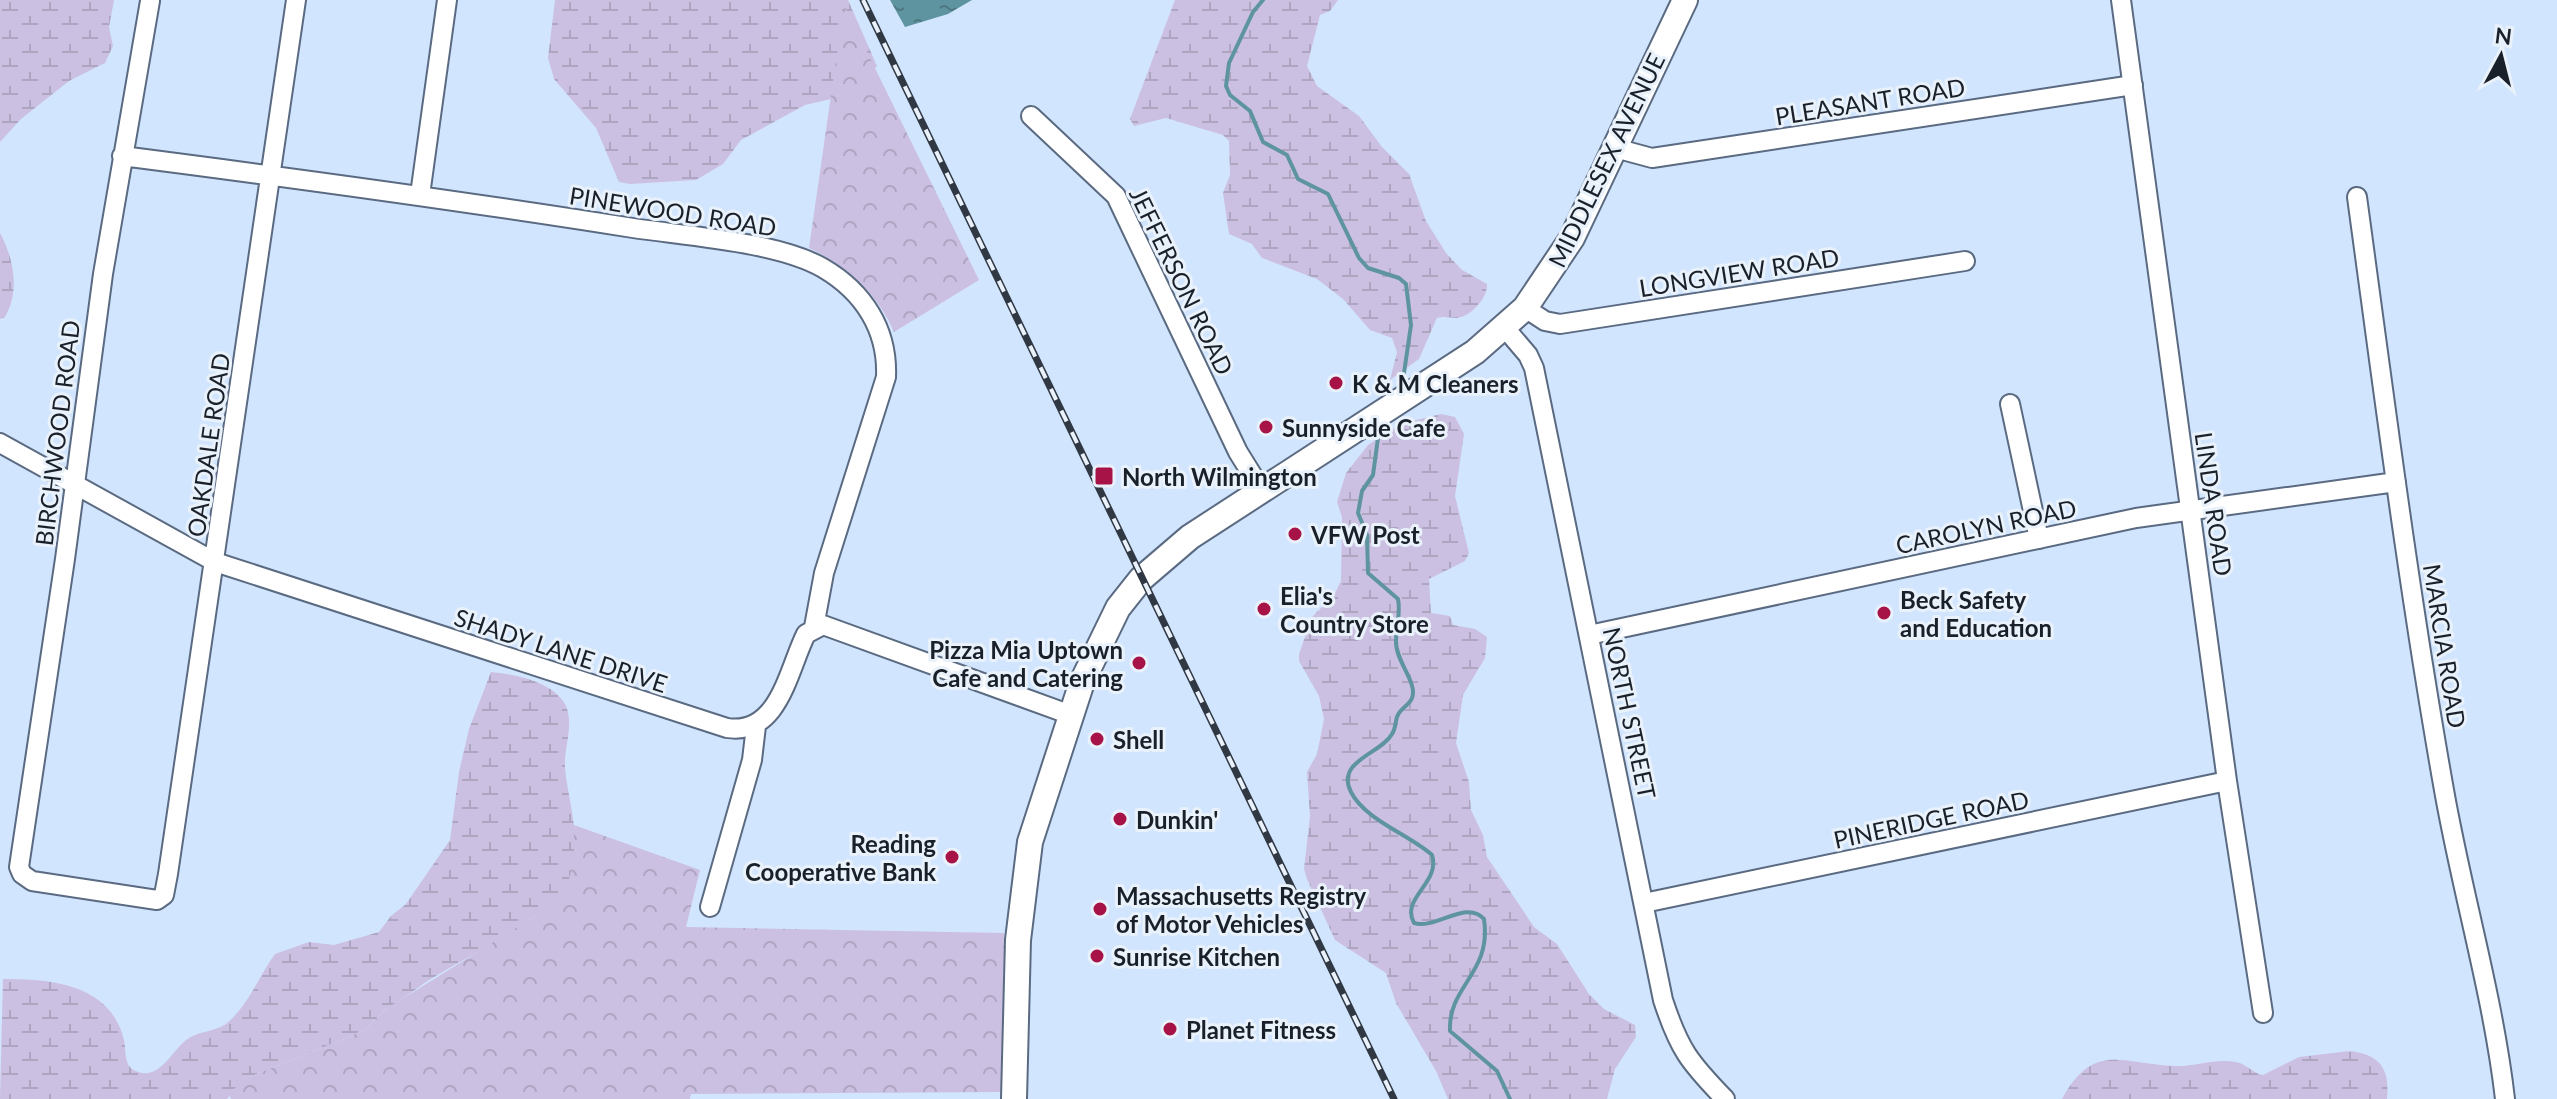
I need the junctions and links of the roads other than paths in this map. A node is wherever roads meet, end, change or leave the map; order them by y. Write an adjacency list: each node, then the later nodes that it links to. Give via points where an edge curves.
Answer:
1 (296, 0): 10 (street, OAKDALE ROAD)
2 (447, 0): 11 (street)
3 (1685, 0): 8 (main road, MIDDLESEX AVENUE)
4 (2121, 0): 6 (street, LINDA ROAD)
5 (150, 1): 9 (street, BIRCHWOOD ROAD)
6 (2133, 85): 8 (street, PLEASANT ROAD, via 1652,158); 21 (street, LINDA ROAD)
7 (1031, 116): 20 (street, JEFFERSON ROAD, via 1116,196 1238,452)
8 (1615, 148): 14 (main road, MIDDLESEX AVENUE, via 1572,238)
9 (122, 156): 10 (street, PINEWOOD ROAD); 19 (street, BIRCHWOOD ROAD)
10 (273, 175): 11 (street, PINEWOOD ROAD); 23 (street, OAKDALE ROAD)
11 (420, 195): 24 (street, PINEWOOD ROAD, via 779,253 822,267 863,302 885,340 886,377 824,573)
12 (2357, 197): 18 (street, MARCIA ROAD)
13 (1965, 261): 14 (street, LONGVIEW ROAD, via 1566,323 1550,323)
14 (1525, 308): 15 (main road, MIDDLESEX AVENUE)
15 (1505, 328): 20 (main road, MIDDLESEX AVENUE); 25 (street, NORTH STREET, via 1534,368)
16 (2010, 404): 22 (street)
17 (0, 443): 19 (street, SHADY LANE DRIVE)
18 (2396, 482): 21 (street, CAROLYN ROAD); 35 (street, MARCIA ROAD, via 2439,766)
19 (74, 484): 23 (street, SHADY LANE DRIVE); 29 (street, BIRCHWOOD ROAD, via 20,872 41,883 153,899)
20 (1261, 489): 26 (main road, MIDDLESEX AVENUE, via 1190,537 1133,589 1094,653)
21 (2190, 510): 22 (street, CAROLYN ROAD); 28 (street, LINDA ROAD)
22 (2039, 539): 25 (street, CAROLYN ROAD)
23 (215, 562): 27 (street, SHADY LANE DRIVE, via 718,726); 29 (street, OAKDALE ROAD)
24 (814, 627): 26 (street, via 834,627); 27 (street, via 771,711)
25 (1589, 635): 30 (street, NORTH STREET)
26 (1071, 715): 33 (main road, MIDDLESEX AVENUE, via 1026,862 1017,959)
27 (756, 726): 31 (street, via 752,760)
28 (2227, 781): 30 (street, PINERIDGE ROAD); 32 (street, LINDA ROAD)
29 (164, 895)
30 (1644, 903): 34 (street, NORTH STREET, via 1673,1033 1689,1063)
31 (710, 907)
32 (2263, 1013)
33 (1014, 1099)
34 (1725, 1099)
35 (2505, 1099)

